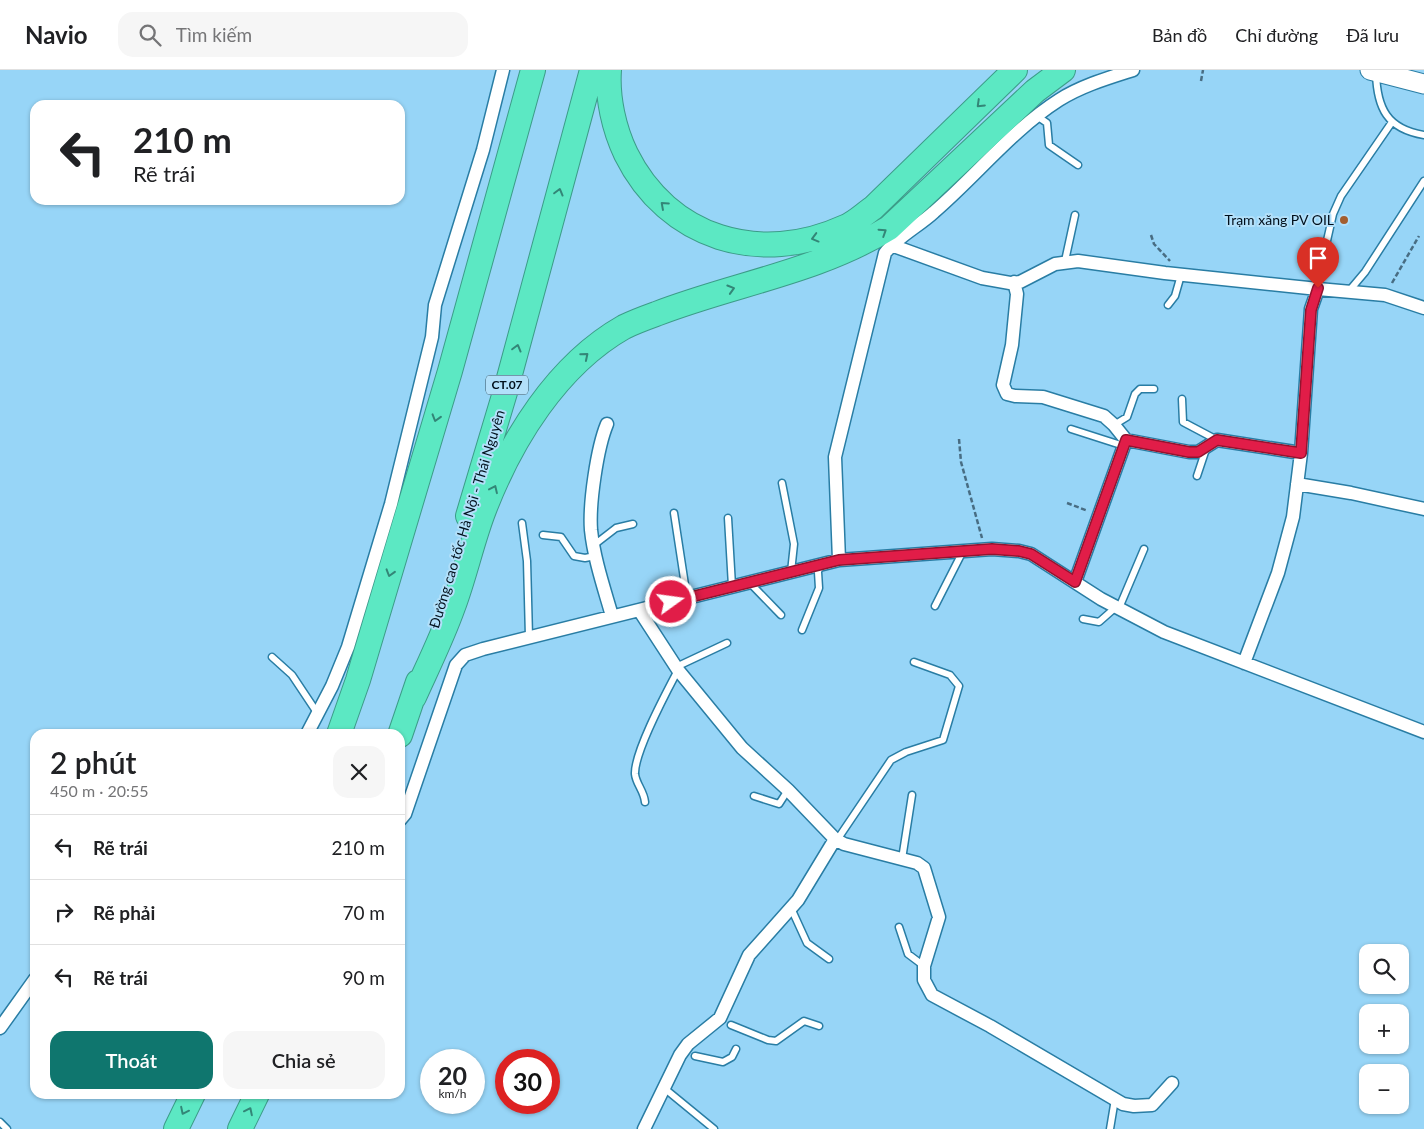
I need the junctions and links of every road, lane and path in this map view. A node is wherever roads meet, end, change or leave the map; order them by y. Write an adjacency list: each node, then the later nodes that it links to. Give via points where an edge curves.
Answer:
1 (503, 70): 80 (street, via 483,150 435,306 432,337 391,504 348,647)
2 (520, 70): 33 (highway, via 468,255)
3 (533, 70): 33 (highway)
4 (592, 70): 79 (highway, Đường cao tốc Hà Nội - Thái Nguyên / CT.07, one-way to 4, via 506,389)
5 (609, 70): 11 (highway, one-way to 5, via 873,208 847,227 809,240 768,245 740,244 715,236 673,213 648,190 632,166 616,130)
6 (1063, 70): 14 (highway)
7 (1078, 70): 14 (highway)
8 (1133, 70): 15 (street, via 1091,84 1060,99)
9 (1204, 70): 12 (path)
10 (1373, 71): 13 (main road); 16 (lane, via 1380,105)
11 (1009, 74)
12 (1201, 81)
13 (1424, 84)
14 (1035, 90): 79 (highway, one-way to 14, via 453,609 484,510 508,458 527,425 568,371 625,327 693,300 828,259 864,244 889,228)
15 (1037, 116): 18 (lane, via 1047,123 1049,146); 23 (street, via 935,212)
16 (1392, 122): 17 (lane, via 1409,132); 24 (lane, via 1341,196)
17 (1424, 135)
18 (1078, 165)
19 (1424, 182): 29 (lane, via 1365,272)
20 (1075, 215): 25 (lane)
21 (1151, 235): 26 (path)
22 (1419, 236): 30 (path)
23 (891, 245): 27 (street, via 982,278); 59 (street, via 885,253 834,458)
24 (1326, 245)
25 (1065, 261): 26 (street); 27 (street)
26 (1177, 274): 28 (street); 31 (lane, via 1175,296)
27 (1014, 282): 37 (street, via 1017,294 1012,345 1003,389 1015,396 1043,397 1088,410 1104,416)
28 (1318, 288): 29 (street); 43 (street, via 1311,310)
29 (1348, 292): 30 (street)
30 (1385, 295): 32 (street)
31 (1168, 305)
32 (1424, 308)
33 (459, 340): 82 (highway, one-way to 82, via 361,670)
34 (1154, 389): 37 (lane, via 1140,389 1127,417)
35 (1182, 399): 40 (lane, via 1183,422)
36 (607, 424): 58 (street, via 598,452 591,529)
37 (1114, 425): 41 (street)
38 (1071, 429): 41 (lane)
39 (958, 439): 55 (path, via 961,462 980,526)
40 (1217, 440): 42 (street); 43 (street)
41 (1125, 443): 42 (street, via 1189,452); 50 (street)
42 (1206, 448): 44 (lane)
43 (1301, 453): 46 (street)
44 (1196, 476)
45 (782, 483): 61 (lane, via 794,544)
46 (1298, 484): 48 (street); 77 (street, via 1278,573)
47 (1067, 503): 50 (path)
48 (1424, 509)
49 (674, 513): 65 (lane)
50 (1099, 515): 63 (street)
51 (728, 518): 64 (lane)
52 (522, 523): 73 (lane, via 528,560)
53 (633, 524): 58 (lane, via 616,528)
54 (543, 535): 58 (lane, via 562,537 574,556 585,558)
55 (982, 549): 57 (street); 63 (street, via 1031,554)
56 (1144, 549): 67 (lane)
57 (964, 550): 59 (street); 66 (lane)
58 (595, 551): 70 (street)
59 (839, 560): 60 (street)
60 (820, 565): 61 (street); 72 (lane, via 819,588)
61 (791, 572): 62 (street)
62 (748, 582): 64 (street); 69 (lane)
63 (1075, 582): 67 (street)
64 (732, 586): 65 (street)
65 (687, 598): 68 (street)
66 (935, 606)
67 (1118, 608): 71 (lane, via 1099,622); 77 (street, via 1164,632)
68 (639, 610): 70 (street); 78 (street)
69 (781, 615)
70 (612, 616): 73 (street)
71 (1083, 618)
72 (802, 630)
73 (529, 637): 89 (street, via 483,649 460,659)
74 (727, 643): 78 (lane)
75 (272, 657): 80 (lane, via 292,675)
76 (914, 662): 90 (lane, via 950,675 959,686 943,740 891,760)
77 (1244, 663): 84 (street)
78 (677, 668): 85 (street, via 742,748); 88 (lane, via 636,765 637,781 644,792)
79 (414, 697): 83 (highway, Đường cao tốc Hà Nội - Thái Nguyên / CT.07)
80 (318, 714): 81 (street)
81 (309, 729)
82 (340, 729)
83 (402, 729)
84 (1424, 732)
85 (788, 790): 87 (lane, via 779,804); 90 (street)
86 (912, 795): 91 (lane)
87 (754, 796)
88 (645, 802)
89 (405, 814)
90 (836, 839): 91 (street); 92 (street)
91 (902, 859): 95 (street, via 924,868 938,911)
92 (791, 908): 94 (lane, via 807,943); 97 (street, via 749,955)
93 (899, 927): 95 (lane, via 908,954)
94 (829, 959)
95 (924, 966): 106 (street, via 924,980 932,995)
96 (30, 986): 99 (street)
97 (726, 1022): 98 (lane, via 776,1041 804,1022); 101 (street, via 688,1044)
98 (819, 1026)
99 (0, 1028)
100 (736, 1049): 101 (lane, via 732,1058 723,1062)
101 (690, 1053): 103 (street)
102 (1172, 1083): 106 (street, via 1152,1105 1134,1106)
103 (664, 1088): 111 (street); 112 (lane)
104 (191, 1099): 109 (highway, one-way to 109)
105 (255, 1099): 110 (highway, one-way to 105)
106 (1115, 1099): 113 (lane)
107 (0, 1122): 108 (lane)
108 (7, 1129)
109 (176, 1129)
110 (240, 1129)
111 (644, 1129)
112 (714, 1129)
113 (1110, 1129)

